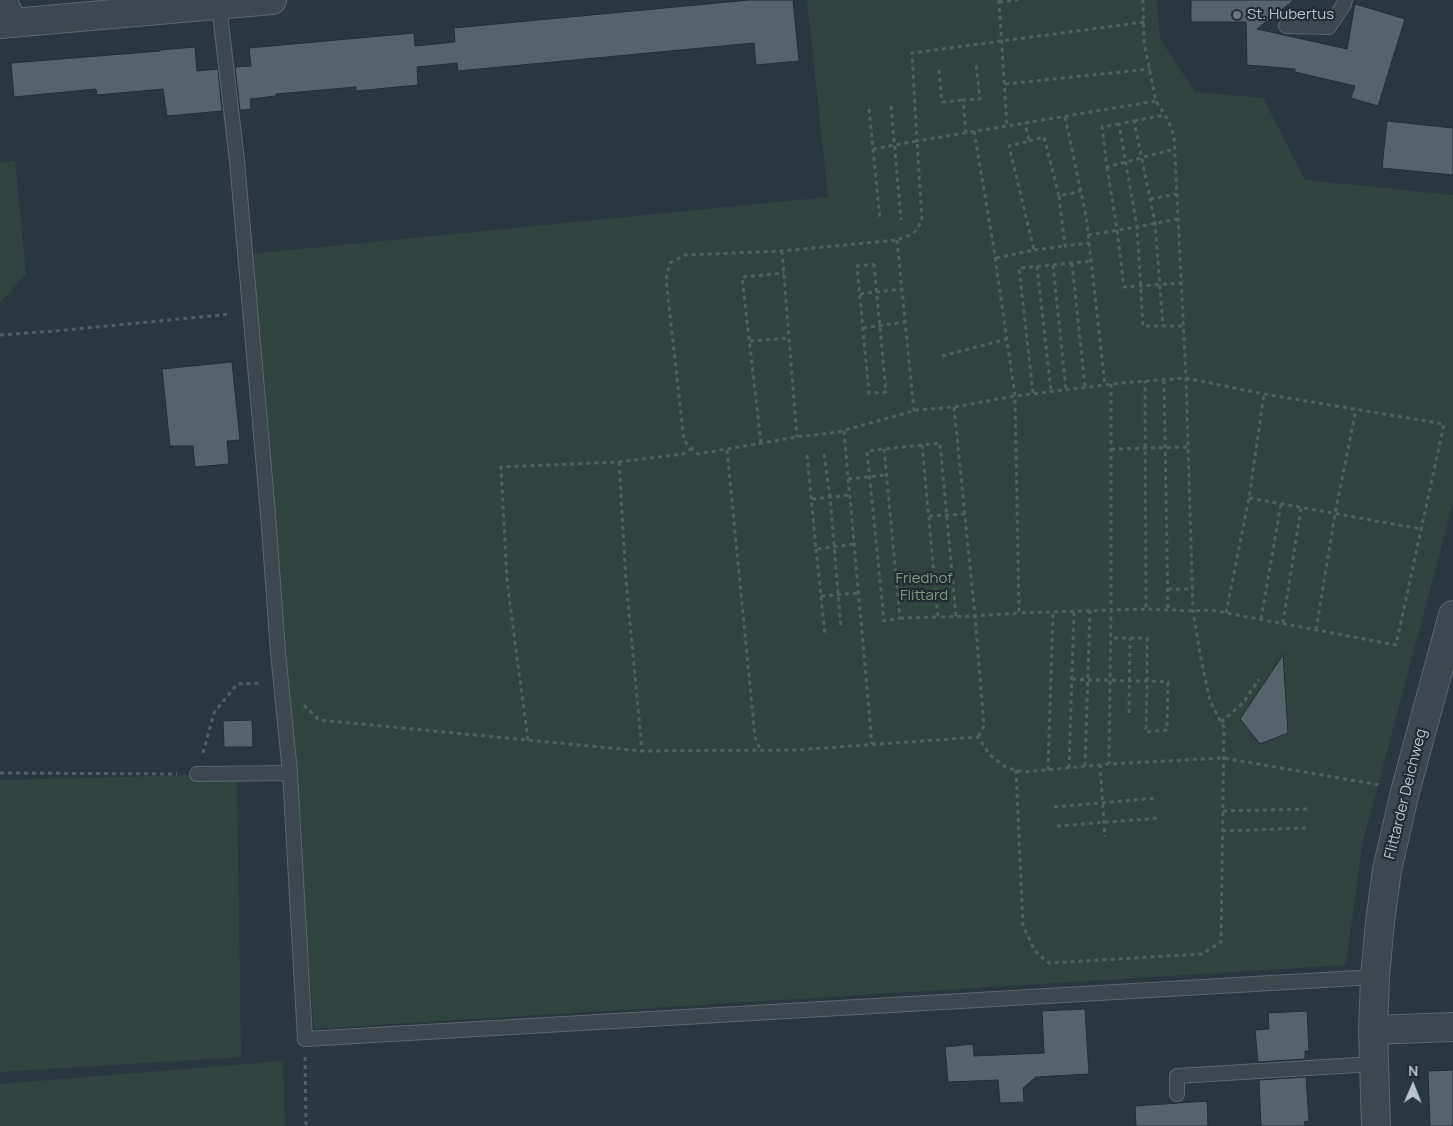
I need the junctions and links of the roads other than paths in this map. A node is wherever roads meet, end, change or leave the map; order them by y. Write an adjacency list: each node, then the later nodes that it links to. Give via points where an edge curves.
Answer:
1 (272, 0): 3 (street)
2 (1345, 0): 5 (lane, via 1329,27)
3 (219, 5): 4 (street); 7 (lane, via 237,161)
4 (5, 16)
5 (1286, 26)
6 (1453, 615): 9 (street, Flittarder Deichweg, via 1387,870)
7 (290, 773): 8 (lane); 9 (lane, via 304,1039)
8 (197, 774)
9 (1375, 977): 11 (street, Flittarder Deichweg)
10 (1453, 1027): 11 (street)
11 (1373, 1030): 12 (street, Flittarder Deichweg)
12 (1374, 1064): 13 (lane, via 1177,1076); 14 (street, Flittarder Deichweg)
13 (1177, 1094)
14 (1376, 1126)

